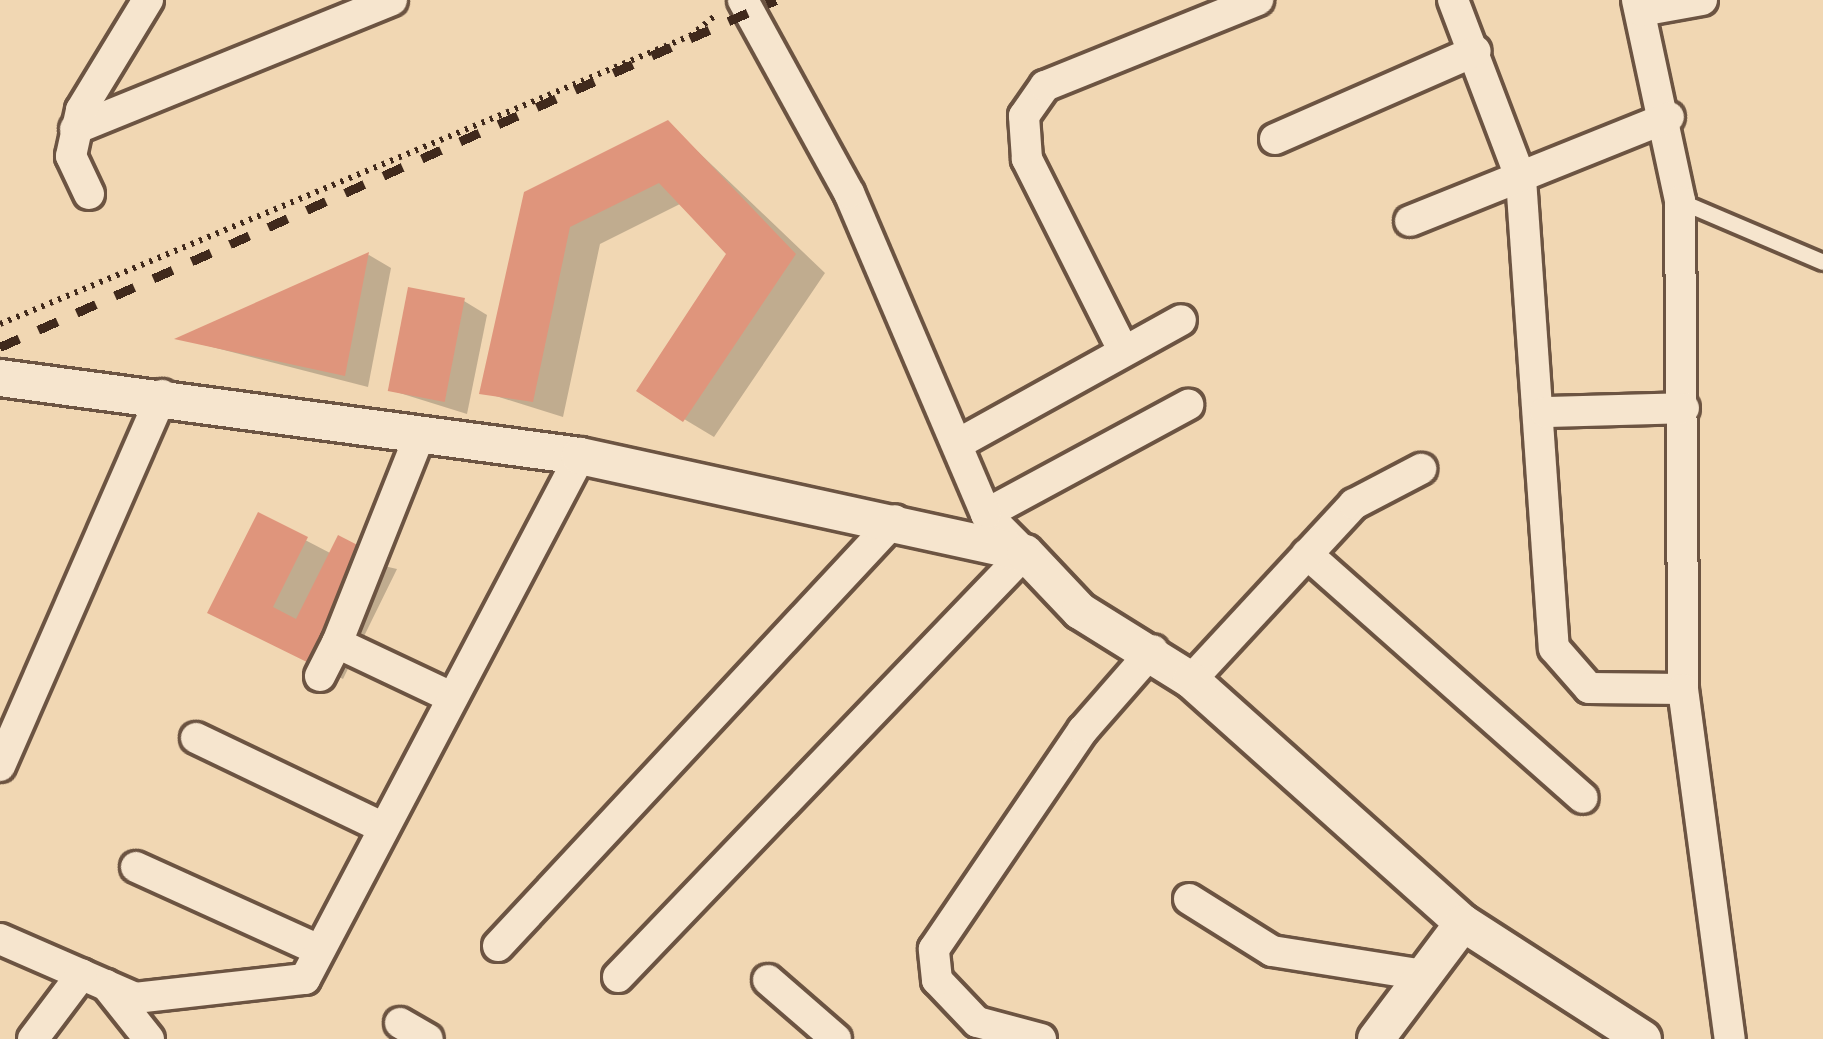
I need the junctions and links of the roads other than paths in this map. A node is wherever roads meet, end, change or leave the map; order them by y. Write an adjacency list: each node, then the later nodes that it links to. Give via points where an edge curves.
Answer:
1 (148, 0): 10 (street)
2 (392, 0): 10 (street)
3 (738, 0): 26 (street, via 849,193)
4 (1258, 0): 18 (street, via 1045,86 1024,116 1027,159)
5 (1453, 0): 8 (street)
6 (1702, 0): 7 (street)
7 (1639, 6): 9 (street)
8 (1475, 51): 11 (street); 12 (street)
9 (1669, 117): 12 (street); 14 (street)
10 (75, 129): 13 (street, via 71,156)
11 (1275, 139)
12 (1521, 179): 15 (street); 24 (street)
13 (89, 194)
14 (1680, 201): 16 (lane); 22 (street)
15 (1410, 221)
16 (1823, 262)
17 (1181, 320): 18 (street)
18 (1122, 348): 26 (street)
19 (15, 379): 20 (street); 23 (street)
20 (162, 394): 25 (street); 40 (street)
21 (1188, 405): 29 (street)
22 (1684, 408): 24 (street); 37 (street)
23 (0, 410)
24 (1545, 412): 37 (street, via 1550,622 1563,669 1589,688)
25 (421, 432): 27 (street); 33 (street)
26 (963, 441): 29 (street)
27 (580, 456): 30 (street); 38 (street)
28 (1421, 469): 32 (street, via 1354,504)
29 (986, 514): 31 (street)
30 (895, 520): 31 (street); 47 (street)
31 (1025, 553): 34 (street, via 1080,610); 50 (street)
32 (1307, 554): 36 (street); 41 (street)
33 (337, 643): 35 (street); 38 (street)
34 (1154, 650): 36 (street); 58 (street, via 1083,730 934,950 937,980 977,1022)
35 (320, 676)
36 (1191, 680): 45 (street)
37 (1683, 688): 61 (street)
38 (445, 694): 42 (street)
39 (196, 738): 42 (street)
40 (0, 766)
41 (1583, 798)
42 (380, 826): 48 (street)
43 (136, 866): 48 (street)
44 (1189, 899): 49 (street, via 1272,951)
45 (1463, 922): 49 (street); 60 (street)
46 (0, 939): 51 (street)
47 (498, 946)
48 (319, 950): 51 (street, via 290,987 135,998)
49 (1424, 975): 59 (street)
50 (618, 977)
51 (94, 980): 54 (street); 55 (street)
52 (768, 980): 57 (street)
53 (400, 1023): 56 (street)
54 (33, 1039)
55 (149, 1039)
56 (428, 1039)
57 (836, 1039)
58 (1041, 1039)
59 (1376, 1039)
60 (1643, 1039)
61 (1730, 1039)

